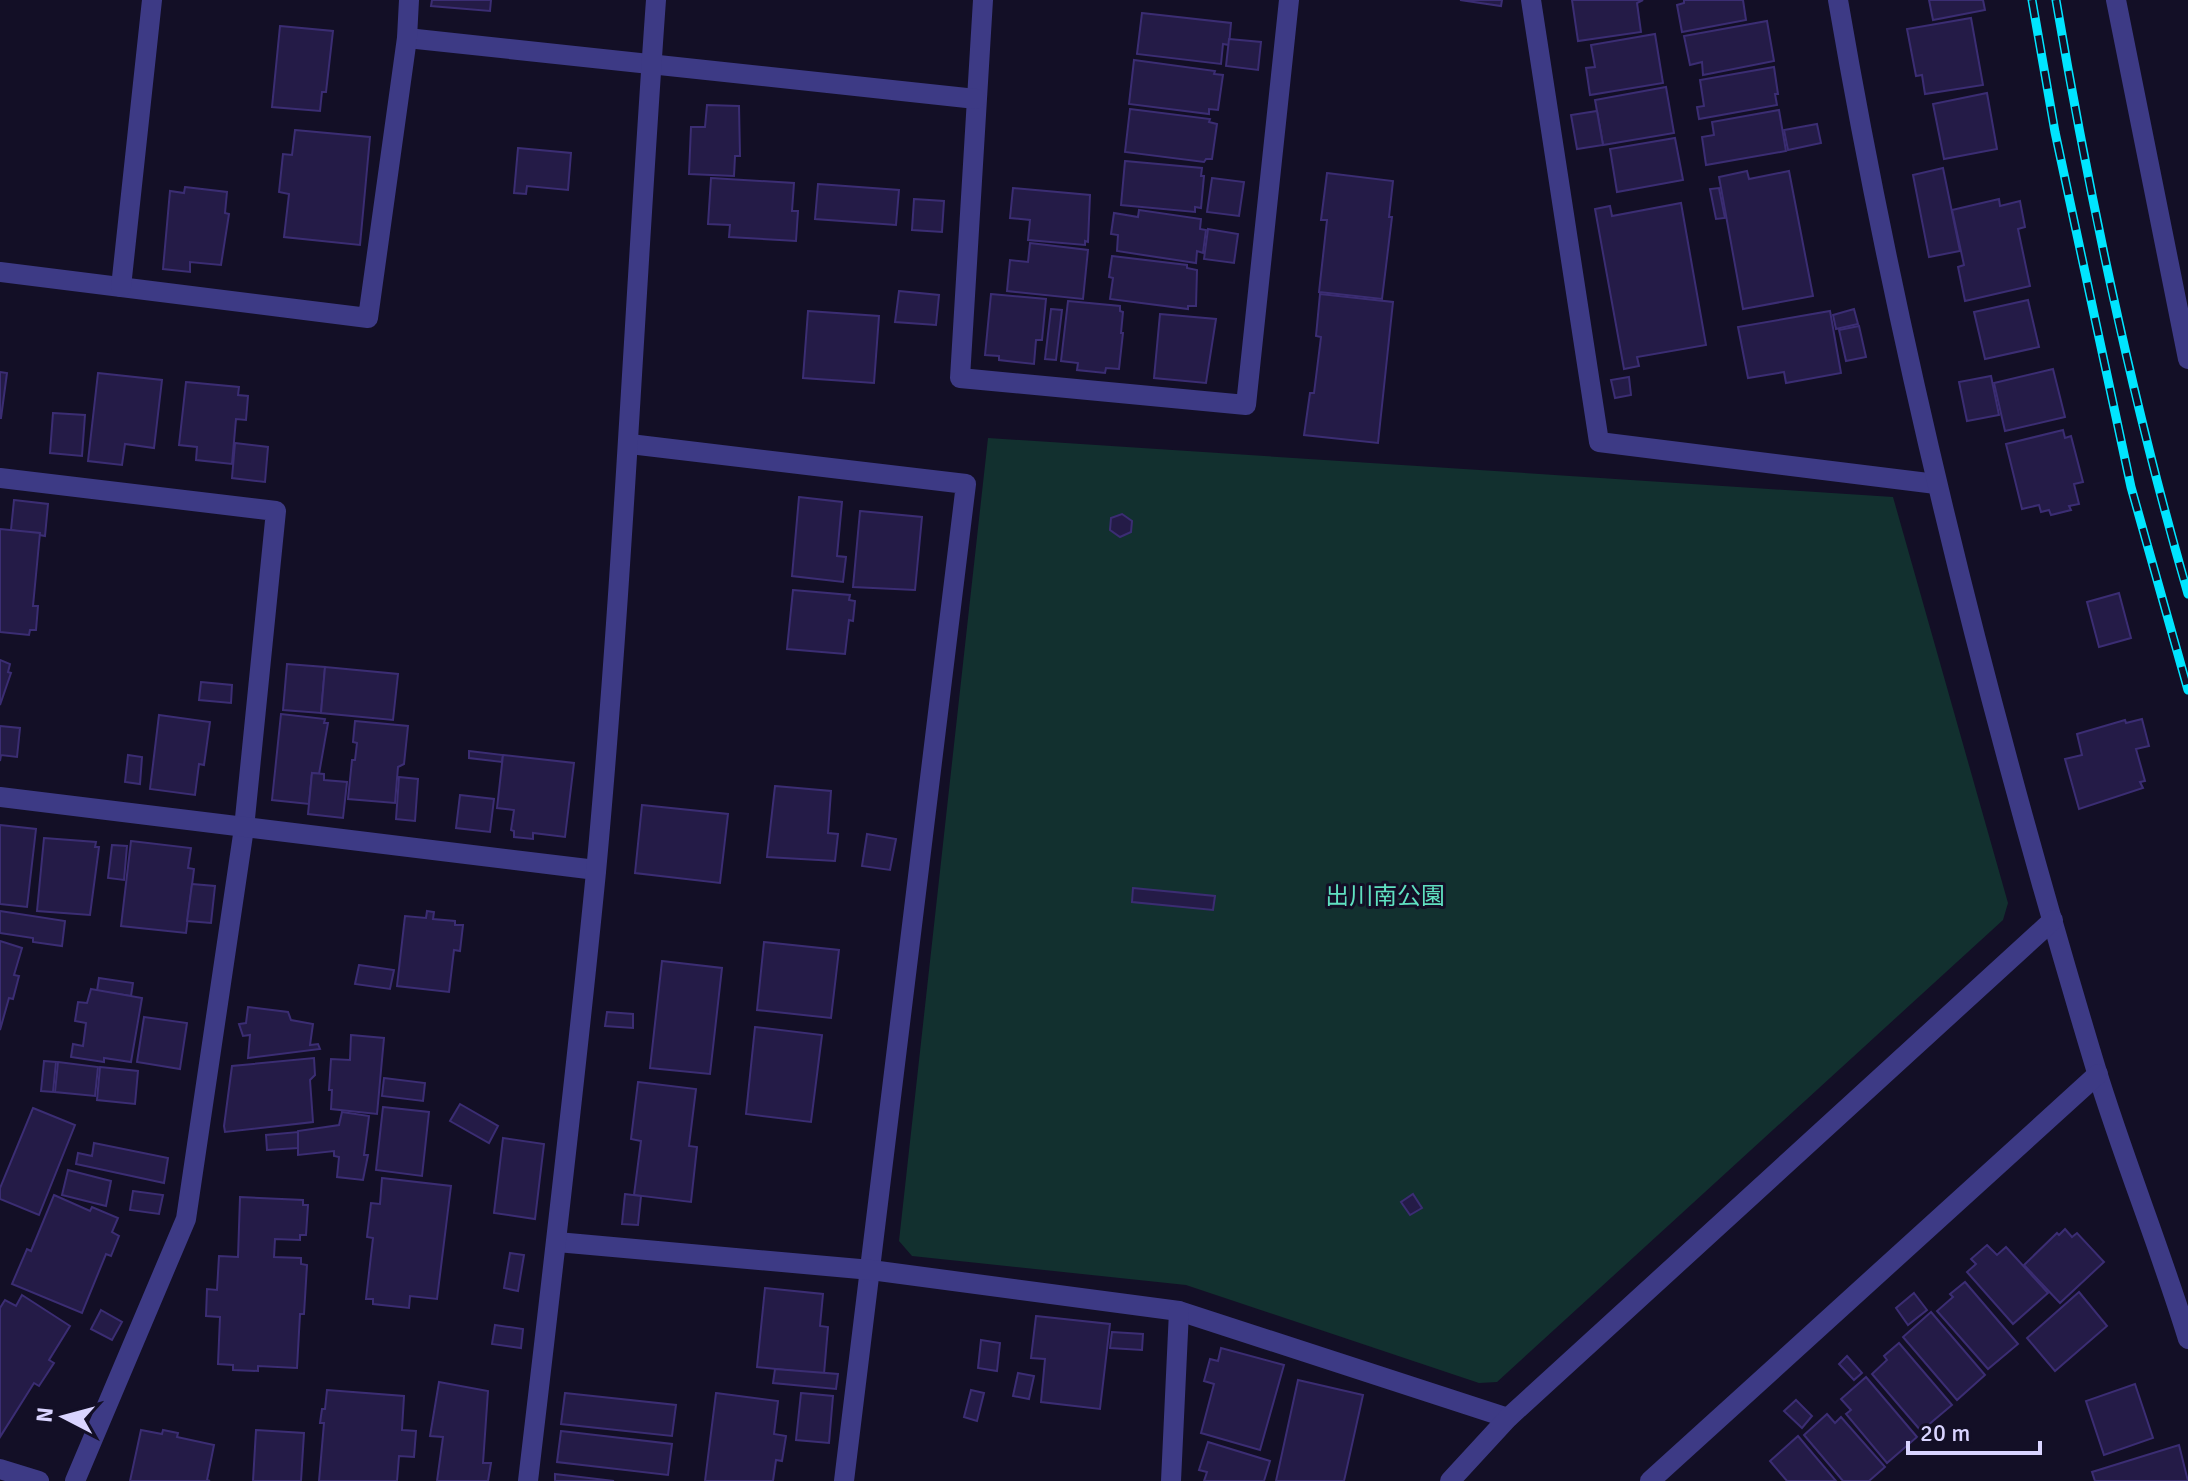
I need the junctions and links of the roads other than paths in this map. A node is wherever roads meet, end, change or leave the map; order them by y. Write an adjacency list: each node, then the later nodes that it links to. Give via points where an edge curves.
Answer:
1 (152, 0): 13 (street)
2 (409, 0): 9 (street)
3 (656, 0): 10 (street)
4 (983, 0): 11 (street)
5 (1289, 0): 11 (street, via 1246,405 960,378)
6 (1531, 0): 17 (street, via 1599,442)
7 (1838, 0): 17 (street, via 1866,163)
8 (2116, 0): 14 (street)
9 (407, 38): 10 (street); 13 (street, via 368,318)
10 (651, 67): 11 (street); 15 (street)
11 (976, 99)
12 (0, 272): 13 (street)
13 (121, 287)
14 (2188, 359)
15 (630, 444): 20 (street); 24 (street, via 966,484)
16 (0, 478): 19 (street, via 276,511)
17 (1936, 484): 21 (street)
18 (0, 797): 19 (street)
19 (244, 828): 20 (street); 30 (street, via 186,1219)
20 (596, 870): 23 (street)
21 (2053, 920): 22 (street); 27 (street)
22 (2098, 1074): 26 (street); 35 (street)
23 (557, 1242): 24 (street); 31 (street)
24 (871, 1270): 25 (street); 32 (street)
25 (1179, 1311): 27 (street); 33 (street)
26 (2188, 1339)
27 (1508, 1418): 34 (street)
28 (0, 1469): 29 (street)
29 (39, 1481)
30 (75, 1481)
31 (528, 1481)
32 (844, 1481)
33 (1171, 1481)
34 (1450, 1481)
35 (1650, 1481)

